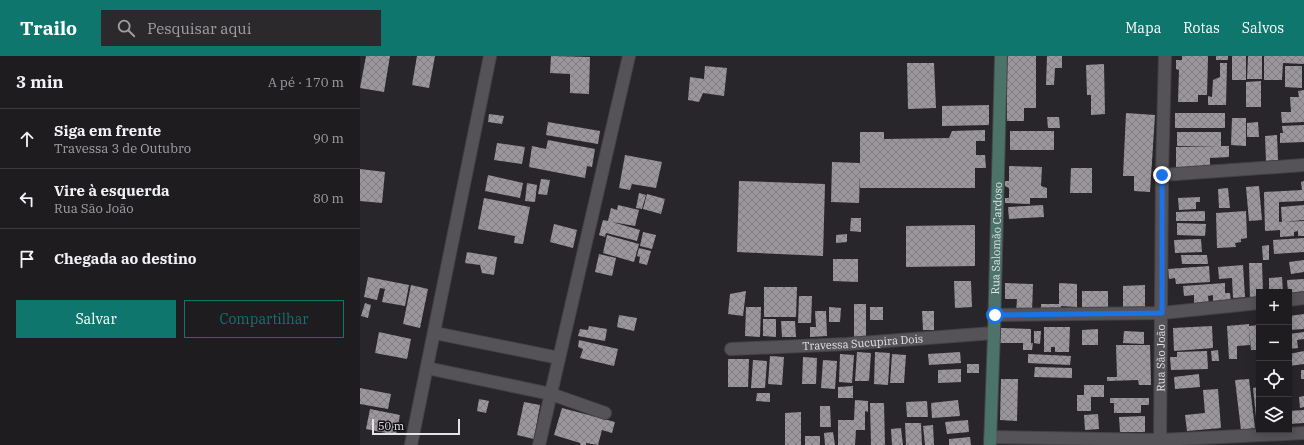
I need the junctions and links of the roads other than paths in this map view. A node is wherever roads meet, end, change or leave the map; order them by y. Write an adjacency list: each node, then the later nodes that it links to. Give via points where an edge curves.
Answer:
1 (490, 56): 12 (street)
2 (629, 56): 15 (street)
3 (1001, 56): 11 (street, Rua Salomão Cardoso)
4 (1165, 56): 6 (street, Rua São João)
5 (1304, 165): 6 (street)
6 (1162, 175): 10 (street, Rua São João)
7 (1304, 298): 8 (street)
8 (1292, 300)
9 (1256, 303): 10 (street)
10 (1162, 313): 11 (street); 21 (street, Rua São João)
11 (995, 315): 13 (street, Rua Salomão Cardoso)
12 (435, 332): 15 (street); 16 (street)
13 (994, 333): 14 (street, Travessa Sucupira Dois); 20 (street, Rua Salomão Cardoso)
14 (731, 349)
15 (559, 358): 17 (street)
16 (428, 368): 17 (street); 22 (street)
17 (551, 394): 18 (street); 23 (street)
18 (605, 413)
19 (1304, 433): 21 (street)
20 (990, 441): 21 (street)
21 (1160, 442)
22 (411, 445)
23 (539, 445)

